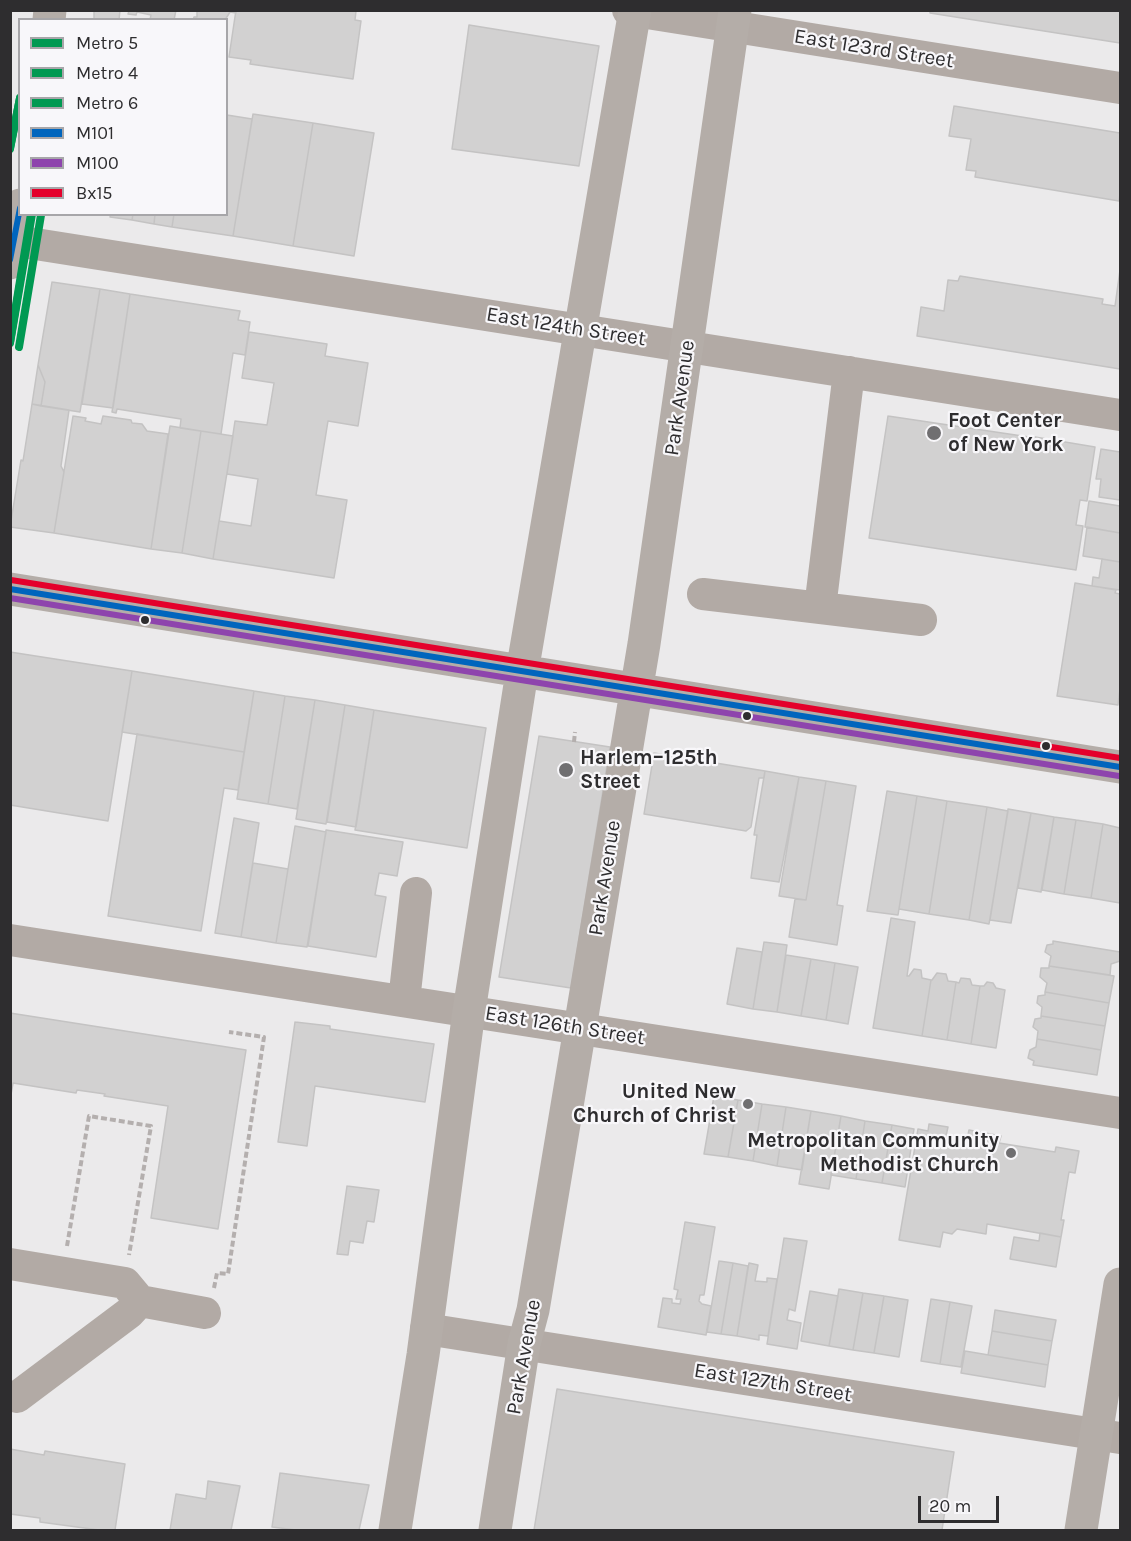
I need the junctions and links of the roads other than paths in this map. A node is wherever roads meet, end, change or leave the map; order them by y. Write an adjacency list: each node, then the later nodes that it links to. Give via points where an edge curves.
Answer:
1 (632, 11): 2 (street, East 123rd Street); 6 (main road)
2 (734, 19): 3 (street, East 123rd Street); 7 (main road, Park Avenue)
3 (1120, 88)
4 (18, 216): 5 (main road)
5 (12, 248): 6 (street, East 124th Street)
6 (581, 330): 7 (street, East 124th Street); 14 (main road)
7 (688, 347): 8 (street, East 124th Street); 15 (main road, Park Avenue)
8 (849, 372): 9 (street, East 124th Street); 12 (street)
9 (1120, 415)
10 (10, 590): 14 (main road)
11 (703, 594): 12 (street)
12 (820, 608): 13 (street)
13 (921, 620)
14 (522, 672): 15 (main road); 20 (main road)
15 (636, 689): 16 (main road); 21 (main road, Park Avenue)
16 (1120, 766)
17 (416, 893): 19 (street)
18 (10, 940): 19 (street, East 126th Street)
19 (404, 1001): 20 (street, East 126th Street)
20 (469, 1011): 21 (street, East 126th Street); 27 (main road)
21 (580, 1029): 22 (street, East 126th Street); 28 (main road, Park Avenue)
22 (1120, 1113)
23 (10, 1264): 25 (street, via 62,1272)
24 (1120, 1284): 30 (main road)
25 (133, 1292): 26 (street); 29 (street, via 129,1313)
26 (206, 1313)
27 (426, 1329): 28 (street, East 127th Street); 31 (main road)
28 (524, 1344): 30 (street, East 127th Street); 32 (main road, Park Avenue)
29 (17, 1397)
30 (1108, 1436): 33 (main road)
31 (395, 1530)
32 (495, 1530)
33 (1081, 1530)

